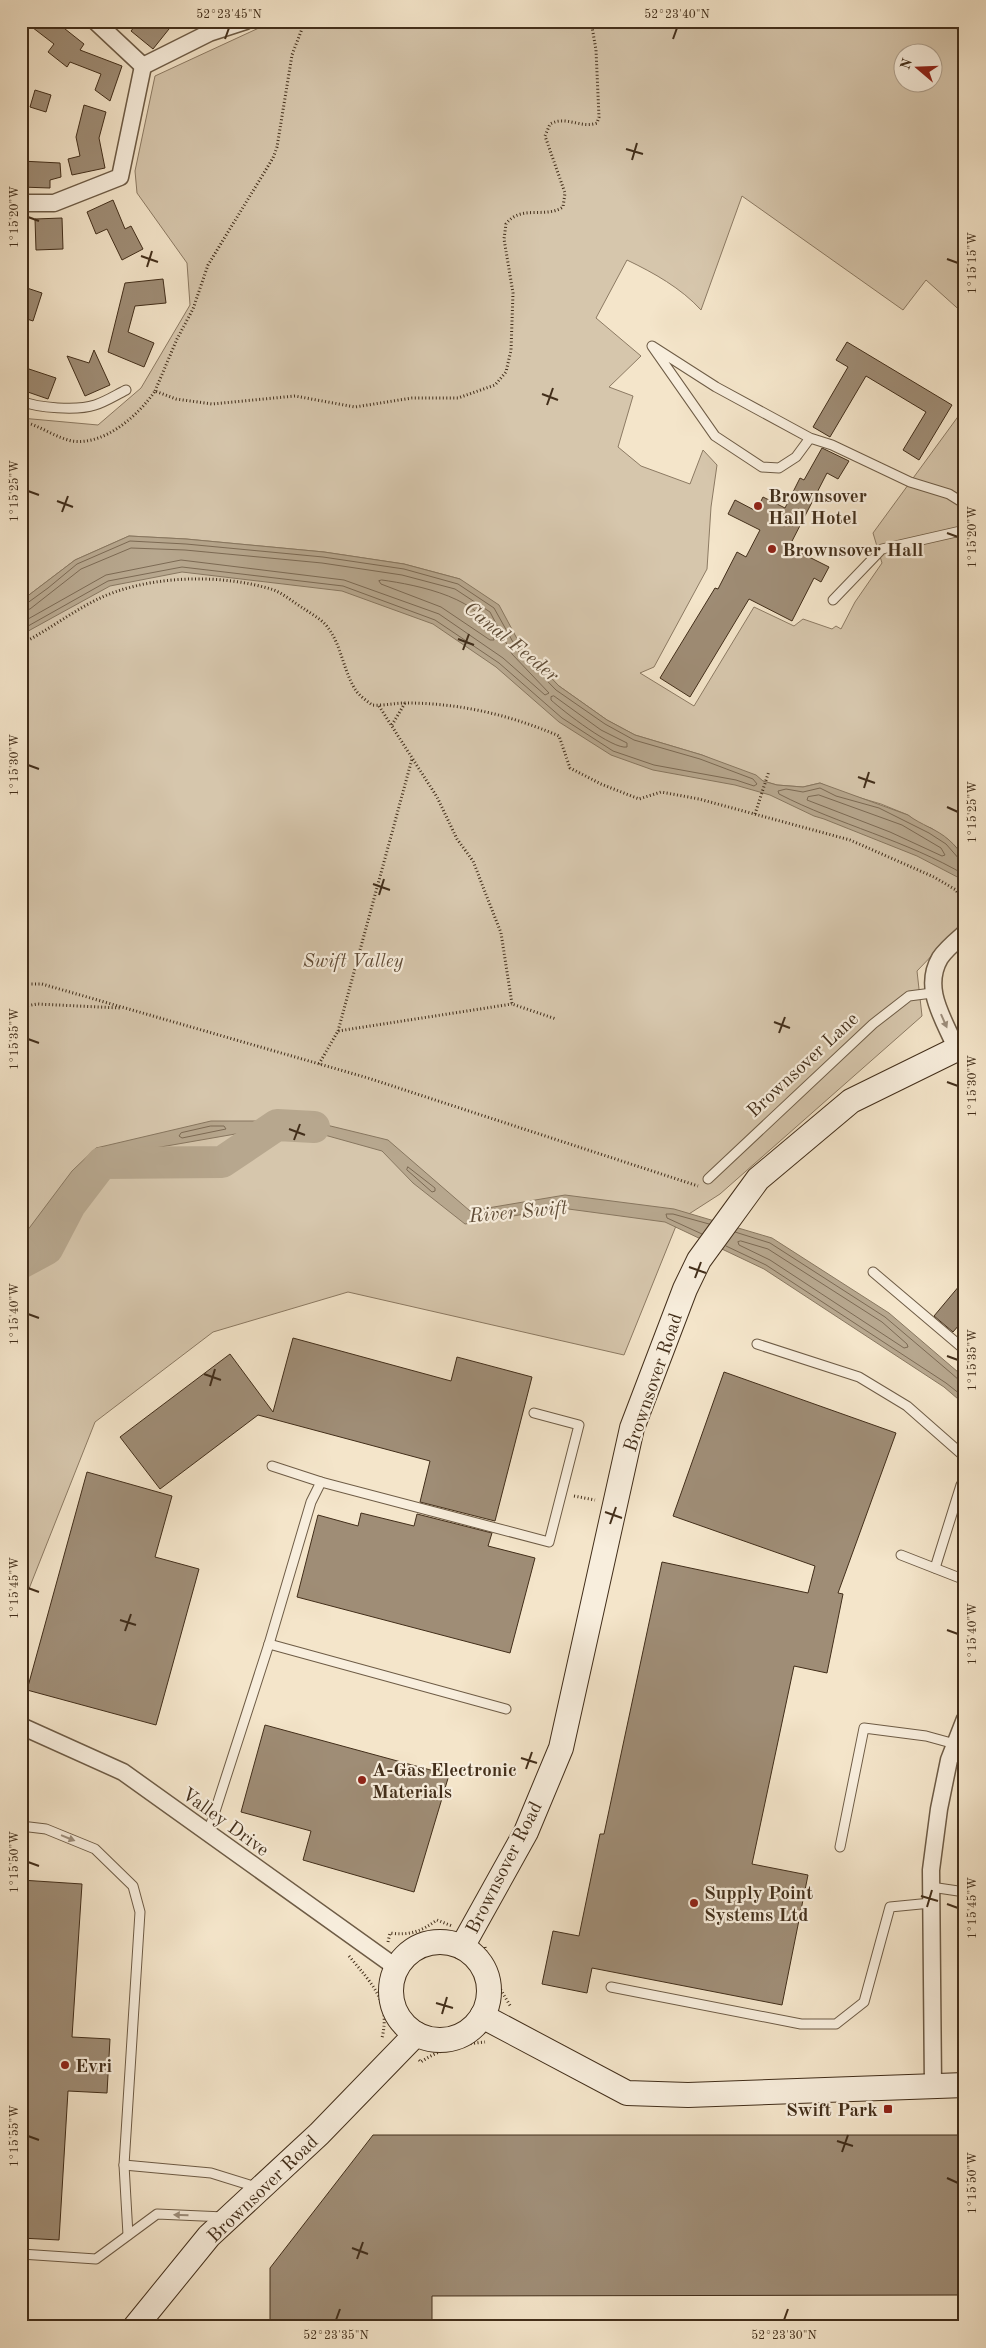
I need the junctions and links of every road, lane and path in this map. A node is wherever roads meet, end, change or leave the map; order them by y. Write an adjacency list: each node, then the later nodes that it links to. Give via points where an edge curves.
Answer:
1 (95, 21): 5 (street)
2 (246, 21): 5 (street, via 209,33)
3 (305, 21): 8 (path, via 292,55 277,147 208,265 193,309)
4 (591, 21): 8 (path, via 596,50 597,123 585,126 560,120 550,124 545,136 565,193 563,207 550,212 519,213 506,224 504,239 513,294 512,350 502,380 458,398 389,400 360,407 295,396 212,404 176,399)
5 (143, 66): 6 (street, via 120,177 54,203)
6 (21, 202)
7 (126, 390): 9 (lane, via 94,406 59,408)
8 (155, 391): 10 (path, via 127,422 90,440 72,440)
9 (21, 401)
10 (21, 421)
11 (810, 438): 11 (lane, via 716,387 652,346 716,436 762,468 779,468 796,457); 12 (lane, via 910,482 949,494)
12 (965, 504)
13 (965, 530): 14 (lane, via 882,549)
14 (833, 600)
15 (21, 644): 17 (path, via 97,599 136,585 168,579 201,579 248,585 276,591 324,624 336,640 357,692 372,705)
16 (406, 703): 17 (path); 18 (path); 21 (path, via 483,710 528,723 559,736 570,768 639,799 662,792)
17 (379, 706): 18 (path)
18 (392, 725): 19 (path)
19 (412, 759): 26 (path, via 473,861 491,902 501,933); 30 (path)
20 (769, 771): 21 (path)
21 (755, 814): 22 (path, via 850,840 934,877 956,890)
22 (965, 906)
23 (965, 933): 25 (street, via 941,957 934,974)
24 (21, 984): 28 (path, via 42,984)
25 (932, 993): 31 (street, one-way to 31); 33 (lane, Brownsover Lane, via 909,996 873,1024)
26 (512, 1004): 29 (path); 30 (path)
27 (21, 1007): 28 (path, via 36,1004)
28 (126, 1008): 32 (path)
29 (556, 1019)
30 (338, 1030): 32 (path)
31 (962, 1048): 43 (street, Brownsover Road, via 851,1101 758,1179 745,1194 699,1260 685,1289 632,1428)
32 (319, 1064): 33 (path, via 698,1187)
33 (708, 1179)
34 (873, 1272): 36 (lane)
35 (757, 1344): 38 (lane, via 859,1377 907,1406)
36 (965, 1350)
37 (534, 1413): 42 (lane, via 579,1425)
38 (965, 1457)
39 (272, 1466): 40 (lane)
40 (321, 1482): 42 (lane, via 549,1542); 47 (lane, via 311,1502)
41 (965, 1482): 45 (lane, via 961,1485)
42 (561, 1494): 43 (path)
43 (615, 1503): 61 (street, Brownsover Road, via 560,1748 526,1832)
44 (902, 1555): 45 (lane)
45 (935, 1568): 46 (lane)
46 (965, 1580)
47 (269, 1644): 48 (lane); 53 (lane)
48 (506, 1709)
49 (965, 1719): 51 (street)
50 (21, 1726): 53 (street, Valley Drive, via 123,1772)
51 (955, 1744): 54 (lane, via 926,1736 864,1728); 55 (street, via 939,1809)
52 (21, 1826): 73 (lane, one-way to 73, via 46,1829 95,1849 133,1886 140,1912)
53 (208, 1833): 62 (street, Valley Drive)
54 (840, 1846)
55 (931, 1887): 56 (lane); 57 (street)
56 (965, 1892)
57 (931, 1903): 64 (lane, via 890,1907 864,2002 836,2024 801,2024); 72 (street)
58 (437, 1920): 59 (path, via 414,1933)
59 (390, 1933)
60 (486, 1941): 65 (path, via 488,1965)
61 (462, 1947): 62 (street, Brownsover Road, via 447,1943 425,1945 406,1956); 66 (street, Brownsover Road, via 475,1956 484,1970 488,2001)
62 (397, 1968): 67 (street, via 392,1990 396,2012)
63 (366, 1977): 68 (path, via 382,2002 385,2014)
64 (611, 1987)
65 (512, 2008)
66 (482, 2016): 67 (street, via 472,2028 452,2038 430,2039); 72 (street, via 627,2093 688,2095)
67 (416, 2034): 74 (street, Brownsover Road, via 319,2134)
68 (382, 2039)
69 (487, 2042): 70 (path, via 463,2044)
70 (421, 2062)
71 (965, 2084): 72 (street)
72 (933, 2086)
73 (124, 2165): 74 (lane, via 211,2173); 76 (lane)
74 (260, 2189): 75 (street, Brownsover Road)
75 (230, 2217): 76 (lane, one-way to 76, via 157,2214); 78 (street, Brownsover Road, via 209,2236)
76 (128, 2235): 77 (lane, via 96,2259)
77 (21, 2254)
78 (135, 2327)

